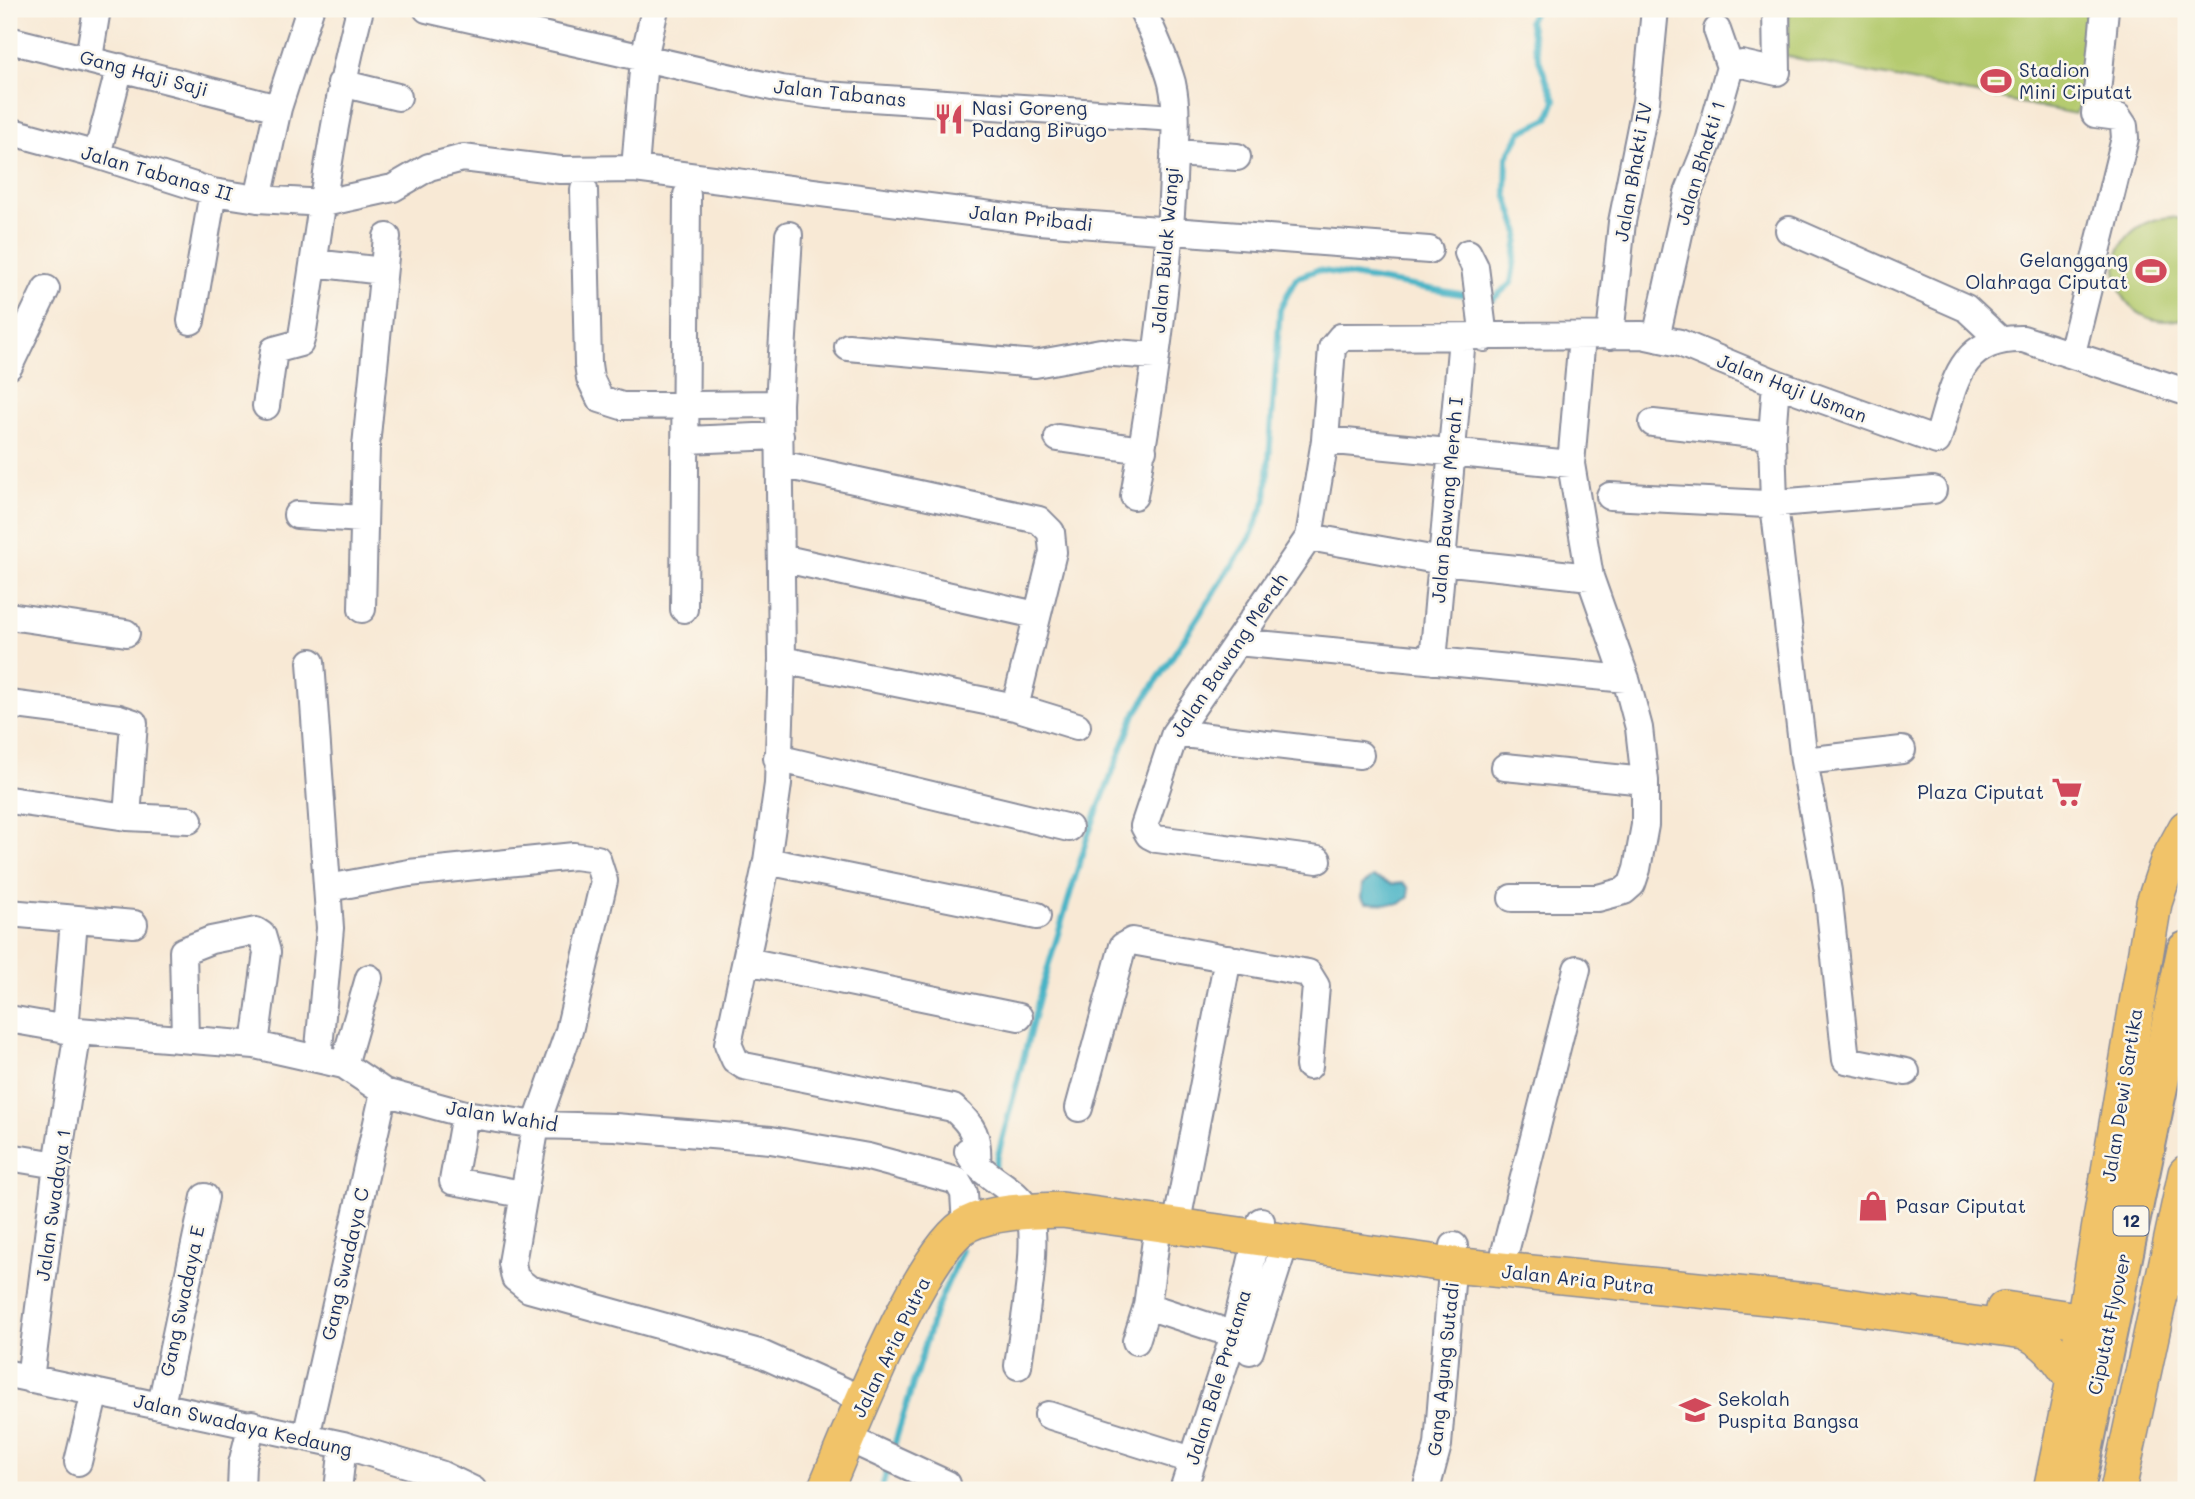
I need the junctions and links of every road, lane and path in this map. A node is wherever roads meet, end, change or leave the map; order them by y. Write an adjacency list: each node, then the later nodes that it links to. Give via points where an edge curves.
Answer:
1 (97, 9): 12 (street)
2 (310, 9): 18 (street)
3 (360, 9): 16 (street)
4 (428, 9): 13 (street, Jalan Tabanas)
5 (655, 9): 13 (street)
6 (1142, 9): 19 (street, Jalan Bulak Wangi, via 1172,85)
7 (1655, 9): 41 (street, Jalan Bhakti IV, via 1646,102 1622,222)
8 (1776, 9): 15 (street, via 1777,72 1742,64)
9 (2105, 9): 47 (street, via 2095,114 2119,117 2125,138)
10 (1717, 30): 15 (street)
11 (9, 40): 12 (street, Gang Haji Saji)
12 (89, 58): 14 (street, Gang Haji Saji)
13 (644, 58): 19 (street, Jalan Tabanas, via 826,95); 24 (street)
14 (120, 67): 18 (street, Gang Haji Saji); 22 (street)
15 (1730, 67): 43 (street, Jalan Bhakti 1, via 1709,141 1688,192)
16 (341, 83): 17 (street); 29 (street)
17 (398, 97)
18 (278, 108): 28 (street)
19 (1175, 118): 21 (street, Jalan Bulak Wangi)
20 (9, 131): 22 (street, Jalan Tabanas II)
21 (1174, 153): 23 (street); 30 (street, Jalan Bulak Wangi)
22 (97, 155): 26 (street, Jalan Tabanas II)
23 (1237, 157)
24 (635, 169): 29 (street, Jalan Tabanas II, via 560,170 463,158 429,167 393,188); 30 (street, Jalan Pribadi, via 1039,221)
25 (584, 190): 53 (street, via 588,364 596,394 606,403 622,405)
26 (212, 192): 28 (street, Jalan Tabanas II); 39 (street)
27 (687, 195): 53 (street)
28 (258, 199): 29 (street, Jalan Tabanas II)
29 (324, 203): 36 (street)
30 (1171, 230): 34 (street, Jalan Pribadi); 48 (street, Jalan Bulak Wangi)
31 (1789, 230): 44 (street, via 1966,308)
32 (789, 235): 52 (street)
33 (387, 237): 37 (street)
34 (1429, 250)
35 (1468, 253): 42 (street, via 1475,267)
36 (314, 263): 37 (street); 54 (street, via 300,343 274,350)
37 (383, 271): 70 (street, via 366,446)
38 (46, 289): 49 (street)
39 (191, 321)
40 (1582, 336): 41 (street, Jalan Haji Usman); 42 (street, Jalan Haji Usman); 64 (street)
41 (1611, 336): 43 (street, Jalan Haji Usman)
42 (1473, 338): 46 (street, Jalan Haji Usman, via 1346,334); 62 (street, Jalan Bawang Merah I)
43 (1657, 338): 50 (street, Jalan Haji Usman)
44 (1997, 338): 47 (street, via 2023,339); 50 (street, Jalan Haji Usman, via 1964,363 1937,441)
45 (848, 347): 48 (street, via 1035,364 1101,352)
46 (1332, 348): 60 (street, Jalan Bawang Merah)
47 (2072, 353): 51 (street)
48 (1155, 356): 61 (street, Jalan Bulak Wangi)
49 (9, 366)
50 (1776, 383): 57 (street)
51 (2186, 392)
52 (779, 404): 53 (street); 56 (street)
53 (686, 405): 59 (street)
54 (266, 406)
55 (1653, 423): 57 (street)
56 (780, 436): 59 (street); 63 (street)
57 (1772, 436): 68 (street)
58 (1058, 438): 61 (street)
59 (687, 440): 76 (street)
60 (1325, 440): 62 (street); 71 (street, Jalan Bawang Merah)
61 (1143, 450): 66 (street, Jalan Bulak Wangi)
62 (1451, 453): 64 (street); 73 (street, Jalan Bawang Merah I)
63 (780, 464): 72 (street); 77 (street, via 1040,520 1051,532 1052,552)
64 (1571, 464): 74 (street)
65 (1933, 490): 68 (street)
66 (1134, 496)
67 (1610, 496): 68 (street)
68 (1774, 504): 92 (street)
69 (297, 515): 70 (street)
70 (364, 519): 75 (street)
71 (1309, 537): 73 (street); 80 (street, Jalan Bawang Merah)
72 (781, 558): 77 (street); 81 (street)
73 (1441, 561): 74 (street); 82 (street, Jalan Bawang Merah I)
74 (1590, 577): 84 (street)
75 (362, 608)
76 (684, 609)
77 (1036, 615): 86 (street)
78 (9, 616): 79 (street)
79 (126, 633)
80 (1237, 642): 82 (street); 88 (street, Jalan Bawang Merah)
81 (782, 660): 86 (street); 91 (street)
82 (1433, 661): 84 (street)
83 (311, 662): 103 (street)
84 (1626, 679): 94 (street, via 1639,728)
85 (9, 704): 96 (street, via 134,723)
86 (1016, 707): 87 (street)
87 (1077, 726)
88 (1174, 733): 90 (street); 101 (street, Jalan Bawang Merah, via 1145,818 1149,835)
89 (1902, 750): 92 (street)
90 (1360, 755)
91 (777, 758): 98 (street); 102 (street, via 778,784)
92 (1804, 761): 122 (street, via 1828,891 1846,1060)
93 (1505, 767): 94 (street)
94 (1645, 781): 104 (street, via 1645,825 1632,884 1598,898)
95 (9, 800): 96 (street)
96 (127, 817): 97 (street)
97 (189, 820)
98 (1069, 828)
99 (2186, 828): 100 (main road, Jalan Dewi Sartika)
100 (2177, 857): 142 (main road, Jalan Dewi Sartika, via 2154,903)
101 (1318, 860)
102 (766, 861): 106 (street); 111 (street)
103 (328, 888): 119 (street, via 327,989); 127 (street, via 409,873 574,856 597,859 604,881 569,1031)
104 (1512, 898)
105 (9, 912): 107 (street)
106 (1037, 916)
107 (74, 920): 108 (street); 116 (street, Jalan Swadaya 1)
108 (134, 923)
109 (2186, 951): 168 (highway, Ciputat Flyover / 12)
110 (1228, 958): 121 (street, via 1311,976 1316,986); 125 (street, via 1132,941 1123,946); 134 (street)
111 (747, 961): 114 (street); 133 (street, via 728,1044 735,1060 744,1066 954,1108 961,1115 967,1148 977,1165 1004,1184)
112 (1577, 969): 137 (street)
113 (369, 978): 120 (street)
114 (1019, 1017)
115 (9, 1019): 116 (street, Jalan Wahid)
116 (72, 1031): 117 (street, Jalan Wahid); 129 (street, Jalan Swadaya 1)
117 (185, 1039): 118 (street, Jalan Wahid); 118 (street, via 183,951 256,931 267,952)
118 (255, 1045): 119 (street, Jalan Wahid)
119 (318, 1059): 120 (street, Jalan Wahid)
120 (344, 1065): 124 (street, Jalan Wahid)
121 (1309, 1066)
122 (1906, 1072)
123 (2186, 1076): 169 (highway, Ciputat Flyover / 12)
124 (384, 1092): 126 (street, Jalan Wahid); 154 (street, Gang Swadaya C)
125 (1079, 1108)
126 (465, 1114): 127 (street, Jalan Wahid); 131 (street, via 453,1181)
127 (536, 1125): 131 (street); 135 (street, Jalan Wahid, via 771,1140 868,1157 957,1181)
128 (9, 1157): 129 (street)
129 (57, 1164): 147 (street, Jalan Swadaya 1)
130 (2186, 1173): 139 (main road)
131 (522, 1194): 150 (street, via 512,1263 520,1284 759,1353)
132 (205, 1197): 151 (street, Gang Swadaya E)
133 (1028, 1211): 134 (main road, Jalan Aria Putra, via 1062,1210 1089,1198 1111,1197); 135 (main road, Jalan Aria Putra); 146 (street, via 1032,1246)
134 (1171, 1221): 136 (main road, Jalan Aria Putra); 141 (street)
135 (973, 1223): 150 (main road, Jalan Aria Putra, via 952,1236 936,1258 901,1318)
136 (1268, 1235): 138 (main road, Jalan Aria Putra); 145 (street); 157 (street, Jalan Bale Pratama)
137 (1505, 1252): 138 (main road, Jalan Aria Putra); 140 (main road, Jalan Aria Putra)
138 (1454, 1256): 140 (main road, Jalan Aria Putra); 166 (street, Gang Agung Sutadi, via 1438,1445)
139 (2174, 1282): 170 (main road)
140 (1881, 1301): 142 (main road, Jalan Aria Putra); 148 (main road, Jalan Aria Putra, via 2024,1331 2055,1352)
141 (1147, 1306): 143 (street); 144 (street)
142 (2084, 1321): 148 (main road, Jalan Dewi Sartika)
143 (1217, 1329)
144 (1136, 1341)
145 (1250, 1351)
146 (1018, 1366)
147 (19, 1377): 149 (street, Jalan Swadaya Kedaung)
148 (2074, 1380): 167 (main road, Jalan Dewi Sartika)
149 (95, 1392): 151 (street, Jalan Swadaya Kedaung); 158 (street)
150 (864, 1400): 155 (main road, Jalan Aria Putra)
151 (161, 1405): 153 (street, Jalan Swadaya Kedaung)
152 (1048, 1415): 157 (street)
153 (252, 1424): 154 (street, Jalan Swadaya Kedaung); 161 (street)
154 (306, 1437): 156 (street, Jalan Swadaya Kedaung)
155 (847, 1438): 160 (street); 164 (main road, Jalan Aria Putra)
156 (343, 1445): 159 (street, Jalan Swadaya Kedaung); 162 (street)
157 (1192, 1460): 165 (street, Jalan Bale Pratama)
158 (78, 1462)
159 (437, 1482): 163 (street, Jalan Swadaya Kedaung)
160 (947, 1484)
161 (241, 1490)
162 (338, 1490)
163 (473, 1490)
164 (825, 1490)
165 (1182, 1490)
166 (1426, 1490)
167 (2051, 1490)
168 (2075, 1490)
169 (2096, 1490)
170 (2118, 1490)

